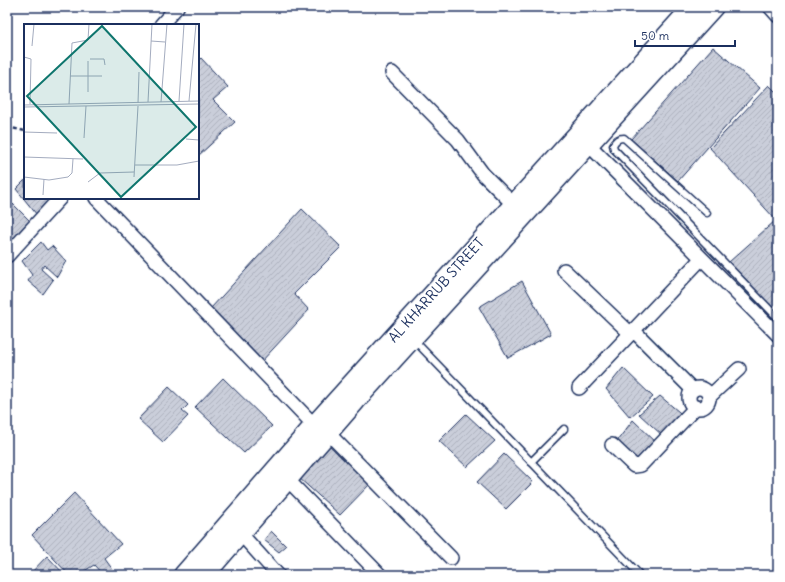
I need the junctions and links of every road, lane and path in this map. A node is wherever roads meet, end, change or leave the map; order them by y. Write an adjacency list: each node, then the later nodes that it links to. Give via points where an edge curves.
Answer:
1 (176, 7): 6 (street)
2 (692, 7): 14 (main road, AL KHARRUB STREET)
3 (714, 7): 10 (main road, AL KHARRUB STREET)
4 (770, 7): 5 (street)
5 (778, 16)
6 (162, 24)
7 (392, 73): 14 (street, via 458,140 483,174)
8 (7, 127): 9 (path)
9 (24, 131)
10 (609, 135): 11 (main road, AL KHARRUB STREET); 15 (lane, via 624,138); 19 (lane, via 614,149)
11 (590, 144): 17 (street); 22 (main road, AL KHARRUB STREET)
12 (59, 199): 16 (street)
13 (97, 199): 28 (street)
14 (513, 204): 28 (main road, AL KHARRUB STREET)
15 (707, 213)
16 (7, 256)
17 (701, 259): 20 (street); 21 (street)
18 (564, 270): 20 (street)
19 (778, 318)
20 (632, 332): 24 (street); 25 (street)
21 (778, 335)
22 (413, 339): 28 (main road, AL KHARRUB STREET); 31 (lane)
23 (739, 369): 26 (street)
24 (579, 388)
25 (693, 390): 26 (street, via 701,388); 27 (street, via 689,398 692,406)
26 (709, 397): 27 (street, via 705,405)
27 (696, 407): 30 (street, via 641,466 634,466)
28 (321, 429): 32 (main road, AL KHARRUB STREET); 34 (street); 35 (main road, AL KHARRUB STREET)
29 (564, 429): 31 (lane)
30 (612, 445)
31 (531, 462): 39 (lane)
32 (287, 479): 33 (main road, AL KHARRUB STREET); 38 (street)
33 (240, 533): 36 (main road, AL KHARRUB STREET); 37 (street)
34 (451, 558)
35 (183, 575)
36 (205, 575)
37 (278, 575)
38 (380, 575)
39 (640, 575)

